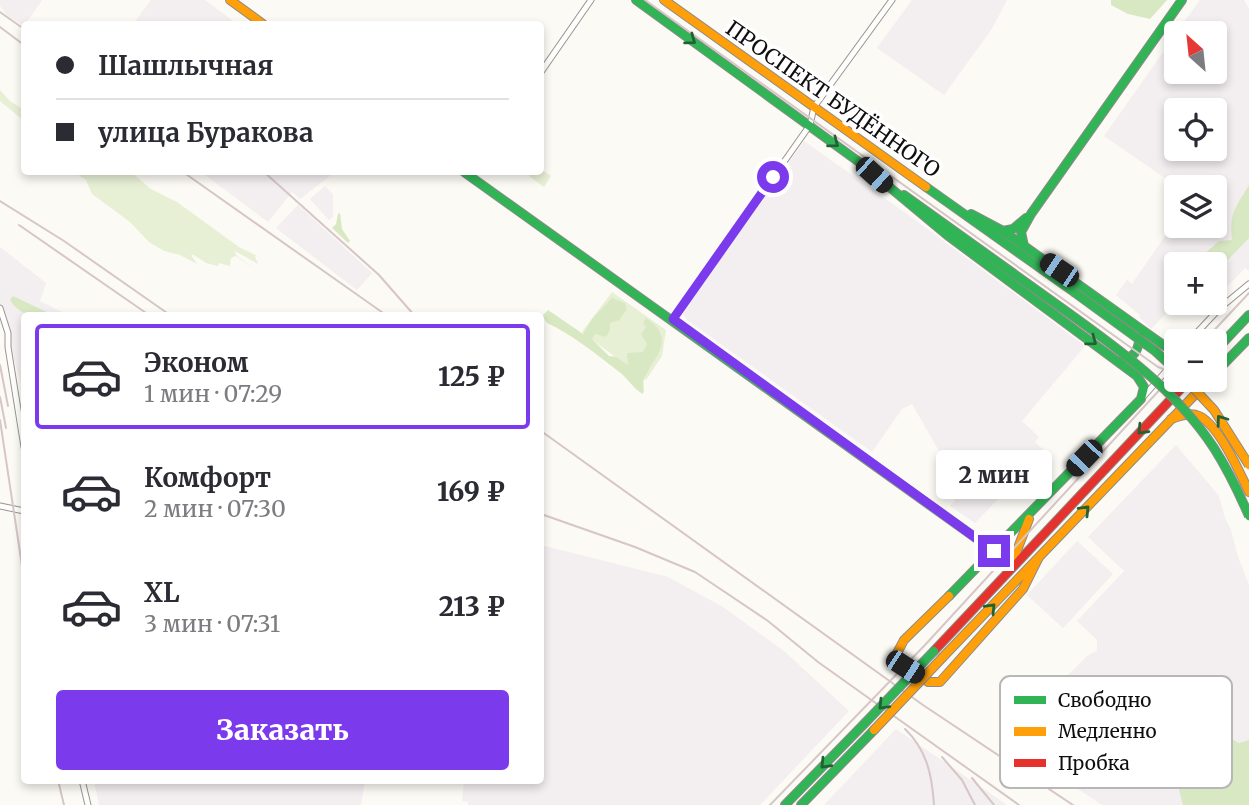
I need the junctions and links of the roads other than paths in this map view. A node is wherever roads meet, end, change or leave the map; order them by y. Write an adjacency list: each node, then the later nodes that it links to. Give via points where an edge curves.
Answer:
1 (230, 0): 7 (main road)
2 (591, 0): 8 (street)
3 (636, 0): 10 (main road, ПРОСПЕКТ БУДЁННОГО, one-way to 10)
4 (664, 0): 9 (main road, ПРОСПЕКТ БУДЁННОГО)
5 (892, 0): 9 (street)
6 (1182, 0): 13 (main road)
7 (259, 21)
8 (544, 68)
9 (814, 107): 10 (street); 14 (main road, ПРОСПЕКТ БУДЁННОГО)
10 (810, 125): 11 (main road, ПРОСПЕКТ БУДЁННОГО, one-way to 11); 20 (street)
11 (863, 165): 26 (main road, ПРОСПЕКТ БУДЁННОГО, one-way to 26, via 947,235); 41 (main road, ПРОСПЕКТ БУДЁННОГО, bridge, via 1146,370 1204,431)
12 (471, 175): 20 (main road)
13 (1031, 214): 15 (main road, via 1016,228); 16 (main road, via 1021,232)
14 (987, 226): 15 (main road, ПРОСПЕКТ БУДЁННОГО); 27 (main road, ПРОСПЕКТ БУДЁННОГО, bridge)
15 (1003, 231): 16 (main road, ПРОСПЕКТ БУДЁННОГО)
16 (1024, 246): 21 (main road, ПРОСПЕКТ БУДЁННОГО)
17 (1249, 284): 22 (street)
18 (0, 308): 35 (street, via 8,333)
19 (1249, 315): 23 (main road)
20 (673, 319): 42 (main road)
21 (1136, 326): 25 (main road, ПРОСПЕКТ БУДЁННОГО); 26 (main road, via 1137,352 1126,359)
22 (1200, 329)
23 (1227, 338)
24 (1249, 338): 28 (main road)
25 (1164, 348)
26 (1113, 357): 33 (main road, ПРОСПЕКТ БУДЁННОГО, via 1142,382)
27 (1164, 360)
28 (1227, 361)
29 (1164, 371): 33 (street)
30 (1176, 392): 44 (main road, one-way to 44)
31 (1197, 392): 36 (main road, one-way to 31, bridge)
32 (1197, 392): 34 (main road)
33 (1141, 399): 39 (main road)
34 (1171, 419): 37 (main road, via 1182,415 1203,418); 43 (main road, one-way to 34)
35 (21, 428)
36 (1249, 465)
37 (1249, 492)
38 (0, 506): 40 (street)
39 (1036, 508): 42 (main road); 44 (main road)
40 (21, 510)
41 (1249, 516)
42 (994, 551): 43 (main road, via 898,648 899,661 928,682 940,682 1007,609)
43 (1038, 559): 48 (main road, one-way to 43, bridge)
44 (1004, 577): 47 (main road, one-way to 47, bridge)
45 (83, 784): 46 (street)
46 (88, 805)
47 (785, 805)
48 (801, 805)

